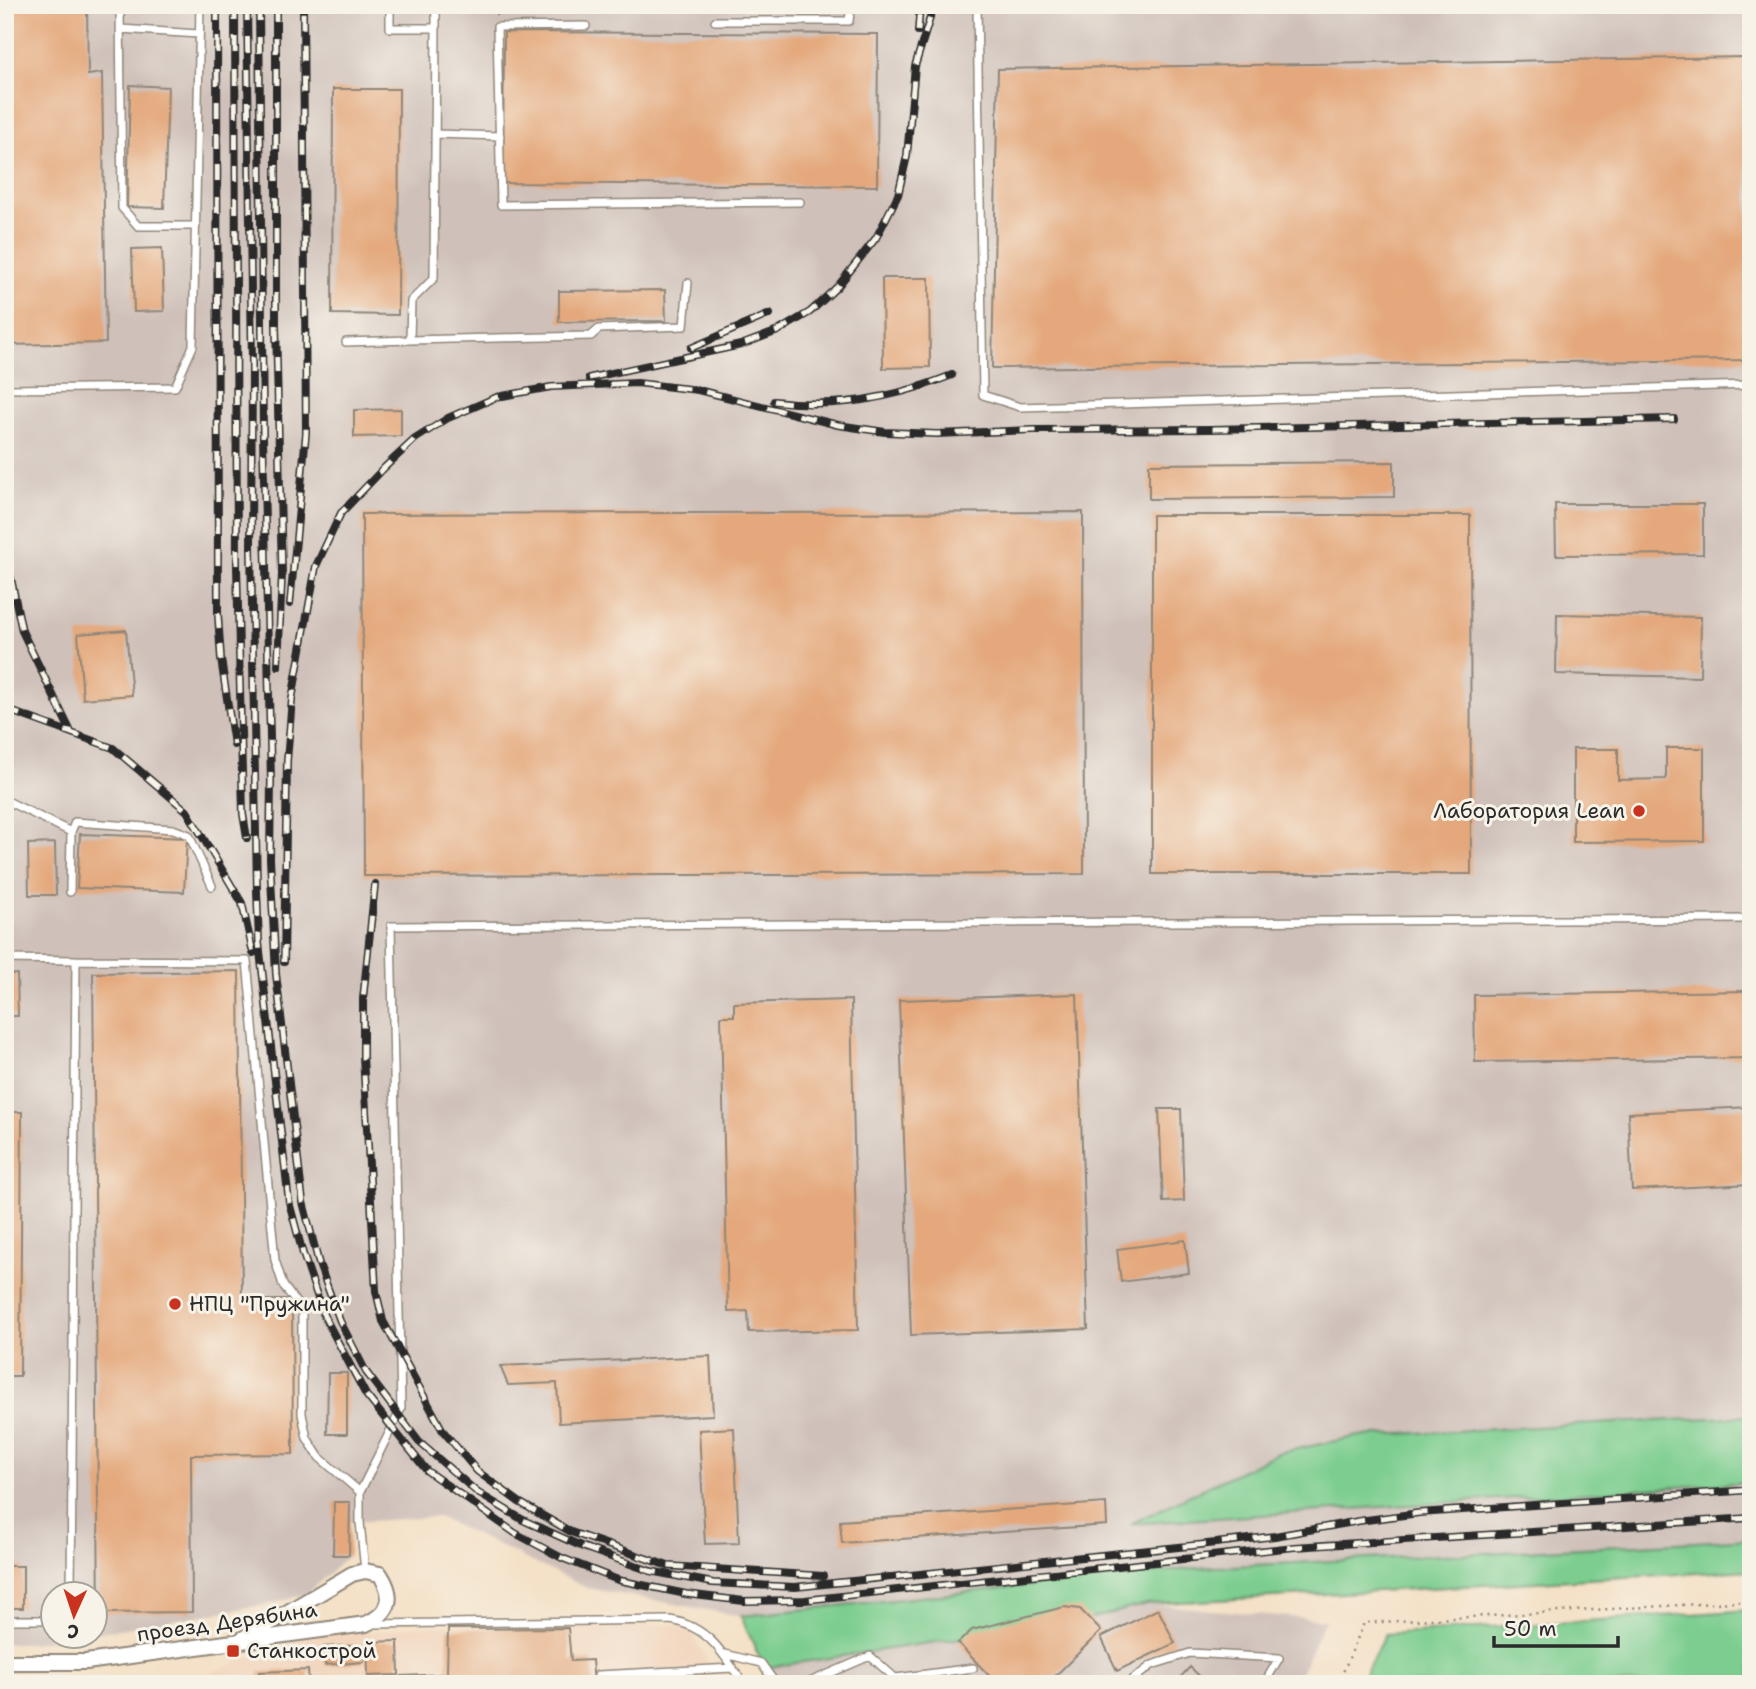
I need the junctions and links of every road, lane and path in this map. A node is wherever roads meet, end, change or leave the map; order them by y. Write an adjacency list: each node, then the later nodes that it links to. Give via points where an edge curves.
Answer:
1 (120, 5): 10 (lane)
2 (200, 5): 11 (lane)
3 (390, 5): 9 (lane, via 390,28)
4 (436, 5): 9 (lane)
5 (851, 5): 7 (lane, via 849,21)
6 (977, 5): 19 (lane, via 984,395 1020,407)
7 (715, 21)
8 (586, 26): 13 (lane, via 497,27)
9 (436, 28): 12 (lane)
10 (120, 29): 11 (lane); 15 (lane, via 122,208 138,226)
11 (199, 34): 15 (lane)
12 (435, 134): 13 (lane); 17 (lane, via 434,278 411,301)
13 (500, 136): 14 (lane, via 501,205)
14 (800, 202)
15 (196, 226): 20 (lane, via 193,346 175,387)
16 (688, 283): 17 (lane, via 684,326 600,329 591,336)
17 (410, 340): 18 (lane)
18 (346, 342)
19 (1751, 385)
20 (5, 389)
21 (5, 800): 22 (lane)
22 (71, 832): 23 (lane, via 75,822 173,829 189,835); 24 (lane)
23 (212, 886)
24 (70, 892)
25 (1751, 919): 28 (lane, via 391,926 401,1409)
26 (5, 958): 27 (lane)
27 (76, 960): 28 (lane, via 247,961 275,1260 283,1285 302,1311 302,1414 307,1438 319,1457); 30 (lane)
28 (360, 1492): 29 (lane)
29 (365, 1571): 34 (street, via 380,1574 388,1588 388,1606); 35 (street, via 352,1574)
30 (71, 1580)
31 (1751, 1601): 47 (path, via 1364,1623)
32 (5, 1620): 33 (lane)
33 (38, 1620)
34 (366, 1624): 35 (street, проезд Дерябина); 36 (lane, via 670,1620 709,1636)
35 (239, 1641): 37 (street, проезд Дерябина, via 86,1662)
36 (725, 1654): 38 (lane); 43 (lane, via 761,1663)
37 (5, 1662)
38 (733, 1668): 40 (lane); 42 (lane)
39 (973, 1668): 41 (lane)
40 (598, 1675)
41 (899, 1681): 44 (lane, via 870,1656)
42 (743, 1684)
43 (776, 1684)
44 (805, 1684)
45 (1127, 1684): 46 (lane, via 1152,1665 1189,1653 1279,1658)
46 (1264, 1684)
47 (1338, 1684)

